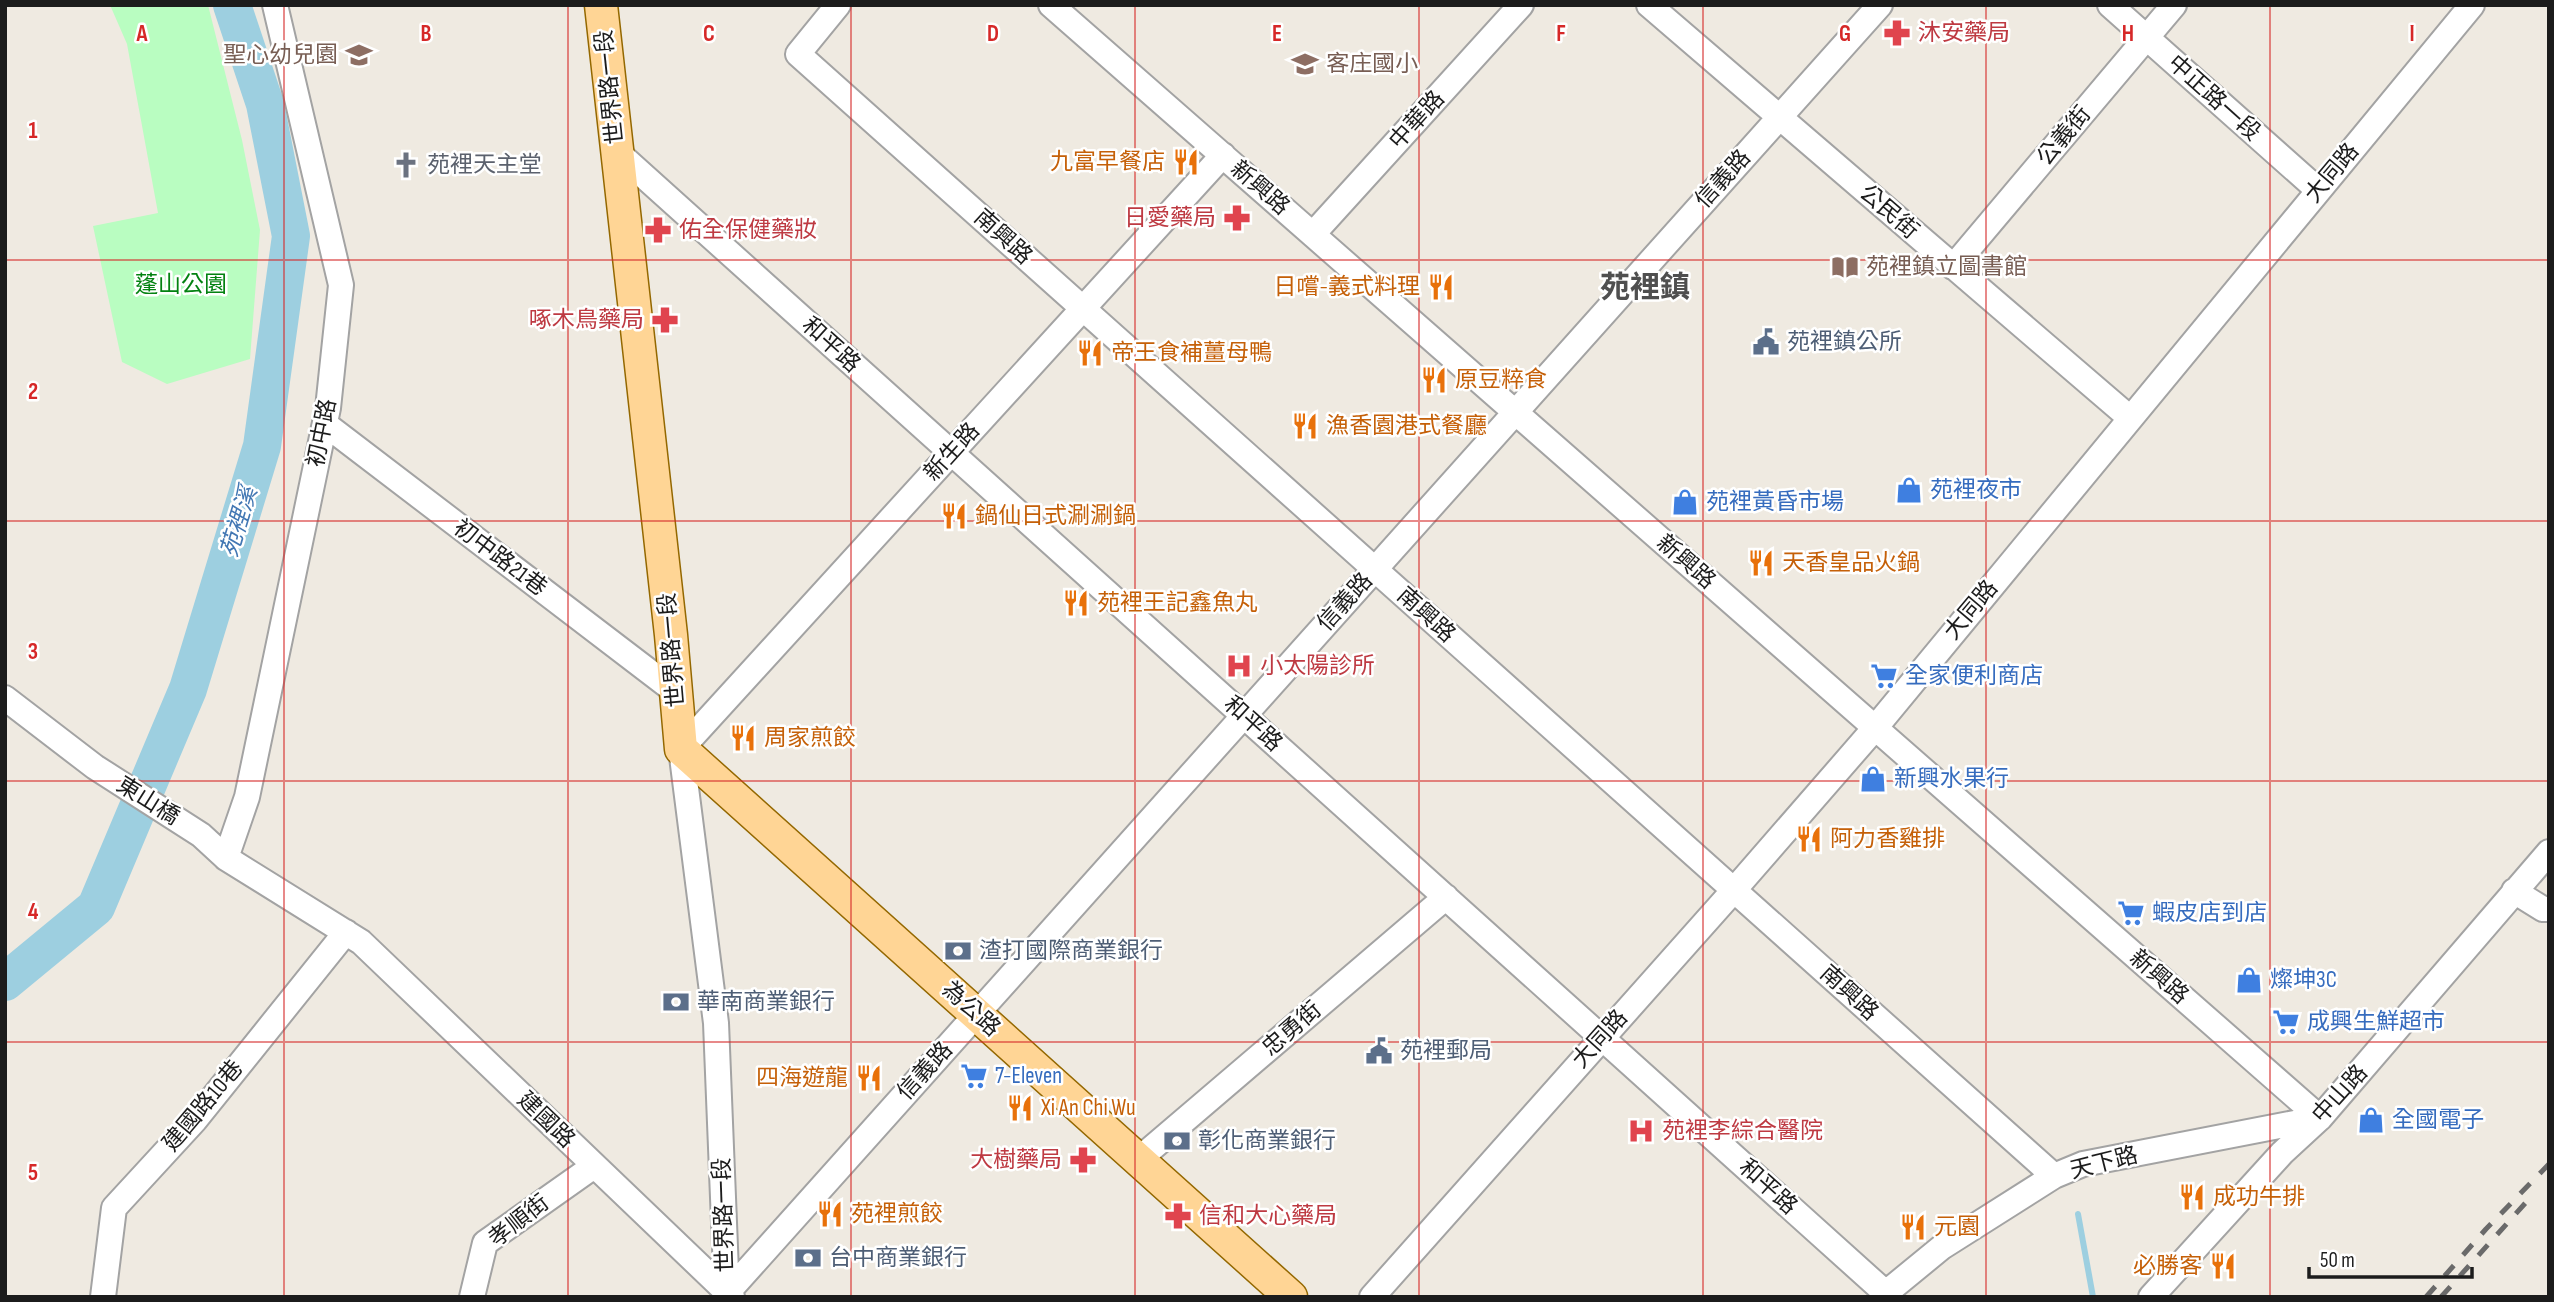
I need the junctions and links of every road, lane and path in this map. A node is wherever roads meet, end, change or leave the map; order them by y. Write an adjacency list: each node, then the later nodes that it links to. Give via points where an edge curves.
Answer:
1 (275, 5): 21 (street, 初中路, via 341,285)
2 (601, 5): 13 (main road, 世界路一段)
3 (838, 5): 18 (street, 南興路, via 798,54)
4 (1052, 5): 14 (street, 新興路)
5 (1521, 5): 16 (street, 中華路)
6 (1649, 5): 12 (street, 公民街)
7 (1880, 5): 12 (street, 信義路)
8 (2110, 5): 11 (street, 中正路一段)
9 (2174, 5): 11 (street, 公義街)
10 (2472, 5): 15 (street, 大同路)
11 (2147, 38): 15 (street, 中正路一段); 17 (street, 公義街)
12 (1779, 117): 17 (street, 公民街); 19 (street, 信義路)
13 (616, 151): 22 (street, 和平路); 24 (main road, 世界路一段)
14 (1223, 155): 16 (street, 新興路); 18 (street, 新生路)
15 (2318, 190): 20 (street, 大同路)
16 (1313, 234): 19 (street, 新興路)
17 (1953, 267): 20 (street, 公民街)
18 (1083, 309): 22 (street, 新生路); 23 (street, 南興路)
19 (1515, 412): 23 (street, 信義路); 27 (street, 新興路)
20 (2130, 418): 27 (street, 大同路)
21 (325, 424): 24 (street, 初中路21巷); 30 (street, 初中路, via 247,797)
22 (951, 453): 26 (street, 和平路); 28 (street, 新生路)
23 (1375, 569): 26 (street, 信義路); 31 (street, 南興路)
24 (676, 692): 28 (main road, 世界路一段)
25 (5, 698): 30 (street, 東山橋, via 95,767 201,835)
26 (1244, 716): 33 (street, 和平路); 36 (street, 信義路)
27 (1875, 727): 31 (street, 大同路); 38 (street, 新興路)
28 (681, 749): 36 (main road, 為公路); 42 (street, 世界路一段, via 716,1023)
29 (2549, 852): 32 (street, 中山路)
30 (226, 858): 35 (street, 建國路)
31 (1734, 890): 37 (street, 大同路); 41 (street, 南興路)
32 (2514, 891): 34 (street); 38 (street, 中山路)
33 (1446, 897): 37 (street, 和平路); 39 (street, 忠勇街)
34 (2549, 909)
35 (353, 937): 40 (street, 建國路); 44 (street, 建國路10巷, via 114,1208)
36 (976, 1014): 39 (main road, 為公路); 42 (street, 信義路)
37 (1601, 1037): 43 (street, 和平路); 47 (street, 大同路)
38 (2320, 1118): 41 (street, 天下路, via 2082,1164); 48 (street, 中山路, via 2282,1153)
39 (1138, 1160): 46 (main road, 為公路)
40 (594, 1166): 42 (street, 建國路); 45 (street, 孝順街, via 485,1243)
41 (2054, 1176): 43 (street, 天下路, via 1942,1247)
42 (729, 1295)
43 (1886, 1296)
44 (103, 1297)
45 (472, 1297)
46 (1291, 1297)
47 (1372, 1297)
48 (2151, 1297)

